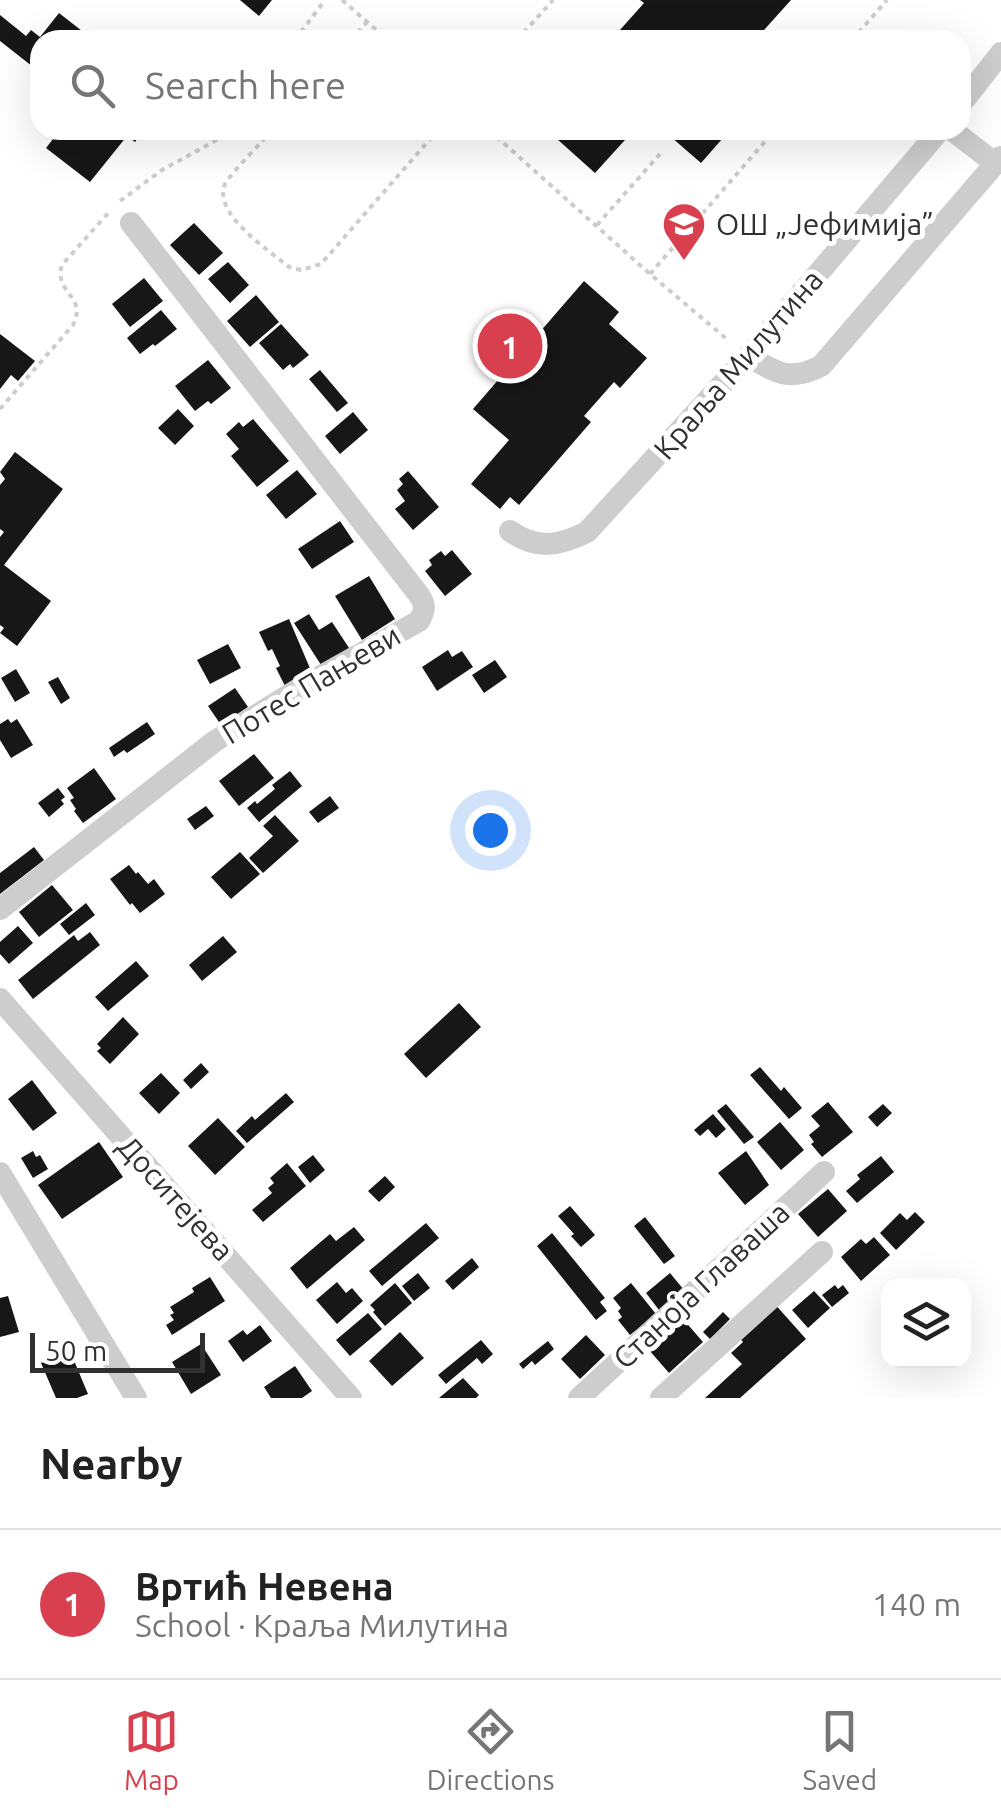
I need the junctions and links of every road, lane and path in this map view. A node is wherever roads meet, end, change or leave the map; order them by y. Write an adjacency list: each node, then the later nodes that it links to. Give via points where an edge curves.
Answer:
1 (324, 0): 6 (path)
2 (342, 0): 5 (path)
3 (552, 0): 9 (path)
4 (887, 0): 10 (path)
5 (367, 22): 7 (path); 8 (path)
6 (302, 30)
7 (360, 30)
8 (376, 30)
9 (526, 30)
10 (861, 30)
11 (1001, 53): 12 (street)
12 (971, 91)
13 (216, 140): 26 (path, via 137,186 62,265 60,282 78,315)
14 (263, 140): 15 (path, via 225,184 224,200 231,218 301,270 321,264)
15 (429, 140)
16 (500, 140): 23 (path)
17 (765, 140): 24 (path)
18 (932, 140): 25 (street, Краља Милутина)
19 (967, 140): 21 (street)
20 (660, 154): 23 (path)
21 (998, 160): 25 (street, via 821,366 802,376 779,374)
22 (131, 222): 28 (street, Потес Пањеви, via 419,595 424,612 215,741)
23 (597, 226): 24 (path)
24 (650, 274): 25 (path)
25 (748, 356): 27 (street, Краља Милутина, via 587,532 534,544)
26 (0, 409)
27 (510, 531)
28 (0, 909)
29 (0, 1000): 34 (street, Доситејева)
30 (824, 1172): 35 (street, Станоја Главаша)
31 (0, 1174): 33 (street)
32 (822, 1252): 36 (street)
33 (136, 1398)
34 (351, 1398)
35 (578, 1398)
36 (661, 1398)

